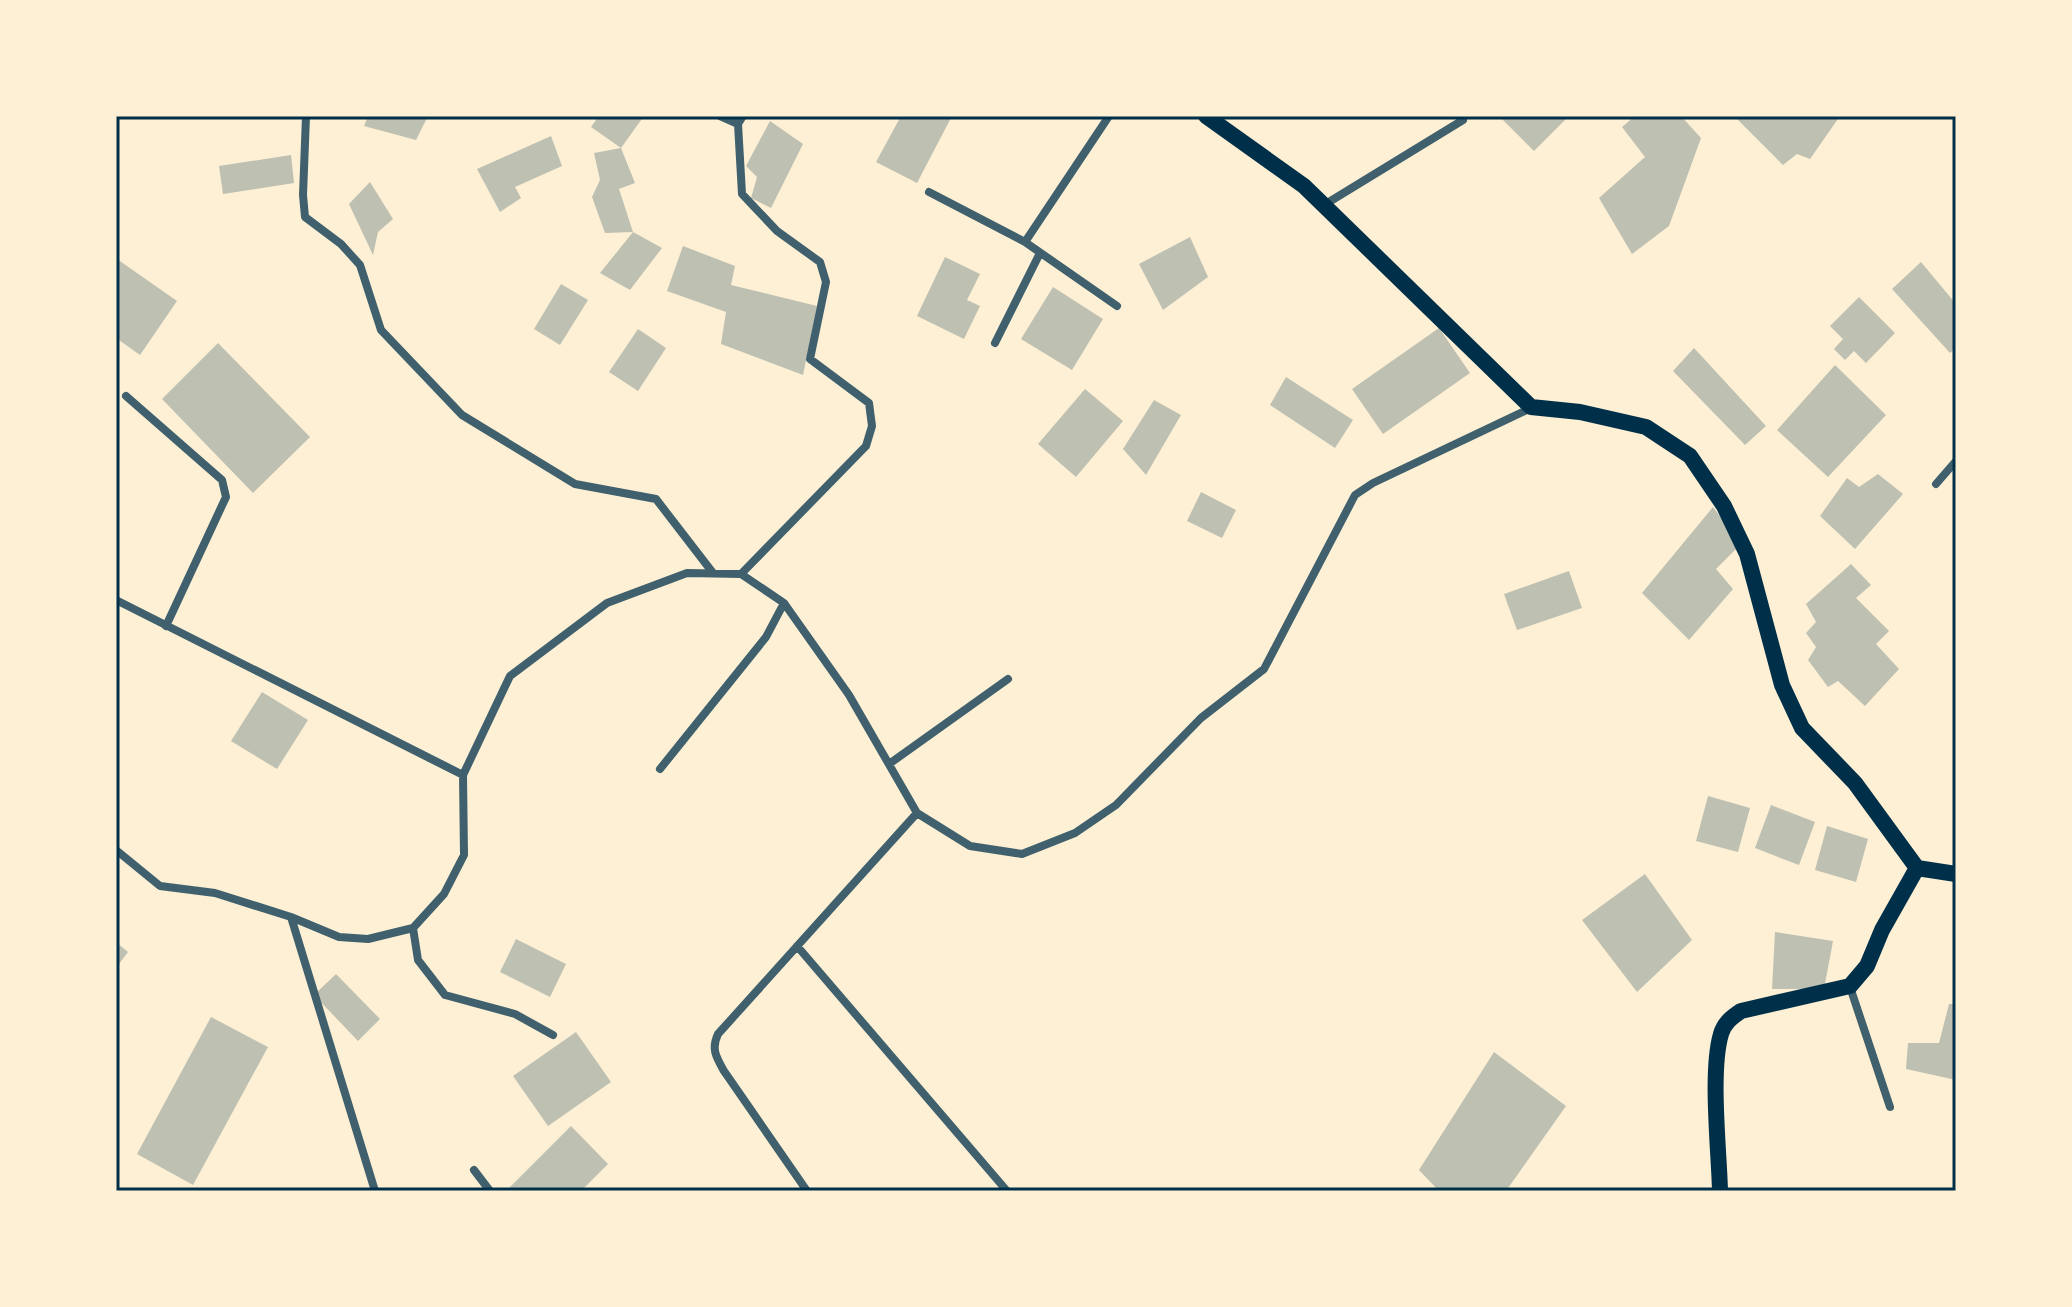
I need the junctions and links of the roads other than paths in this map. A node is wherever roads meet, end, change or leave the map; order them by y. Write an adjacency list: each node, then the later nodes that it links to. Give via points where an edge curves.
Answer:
1 (306, 116): 17 (street, via 305,217 360,265 381,330 462,415 575,484 656,499)
2 (720, 116): 6 (street)
3 (1109, 116): 9 (street)
4 (1206, 116): 8 (main road)
5 (1463, 117): 8 (street)
6 (740, 120): 18 (street, via 742,194 777,231 820,262 826,282 810,359 869,403 872,426 866,446)
7 (929, 192): 9 (street)
8 (1324, 205): 14 (main road)
9 (1025, 242): 10 (street)
10 (1040, 253): 11 (street); 12 (street)
11 (1117, 306)
12 (995, 343)
13 (126, 396): 21 (street, via 222,480 226,497)
14 (1531, 407): 26 (street, via 1355,495 1264,669 1201,718 1116,805 1075,833 1022,854 970,846); 28 (main road, via 1646,427 1690,456 1724,506 1747,554 1782,685 1802,728 1855,783)
15 (1956, 461): 16 (street)
16 (1936, 484)
17 (713, 573): 18 (street); 25 (street, via 687,573 607,603 510,676)
18 (741, 574): 20 (street)
19 (116, 600): 21 (street)
20 (784, 603): 23 (street, via 849,695); 24 (street, via 766,637)
21 (166, 626): 25 (street)
22 (1008, 679): 23 (street)
23 (889, 764): 26 (street)
24 (660, 769)
25 (463, 775): 31 (street, via 464,855 444,894)
26 (917, 813): 32 (street)
27 (116, 850): 30 (street, via 160,886 215,893)
28 (1917, 868): 29 (main road); 33 (main road, via 1867,966)
29 (1956, 874)
30 (291, 917): 31 (street, via 339,937 368,939); 37 (street)
31 (413, 928): 34 (street, via 418,960 445,995 515,1014)
32 (797, 946): 39 (street, via 713,1045 724,1071); 40 (street)
33 (1850, 986): 35 (street); 41 (main road, via 1741,1011 1728,1020 1716,1067)
34 (553, 1035)
35 (1890, 1107)
36 (474, 1170): 38 (street)
37 (375, 1191)
38 (490, 1191)
39 (807, 1191)
40 (1007, 1191)
41 (1720, 1191)

